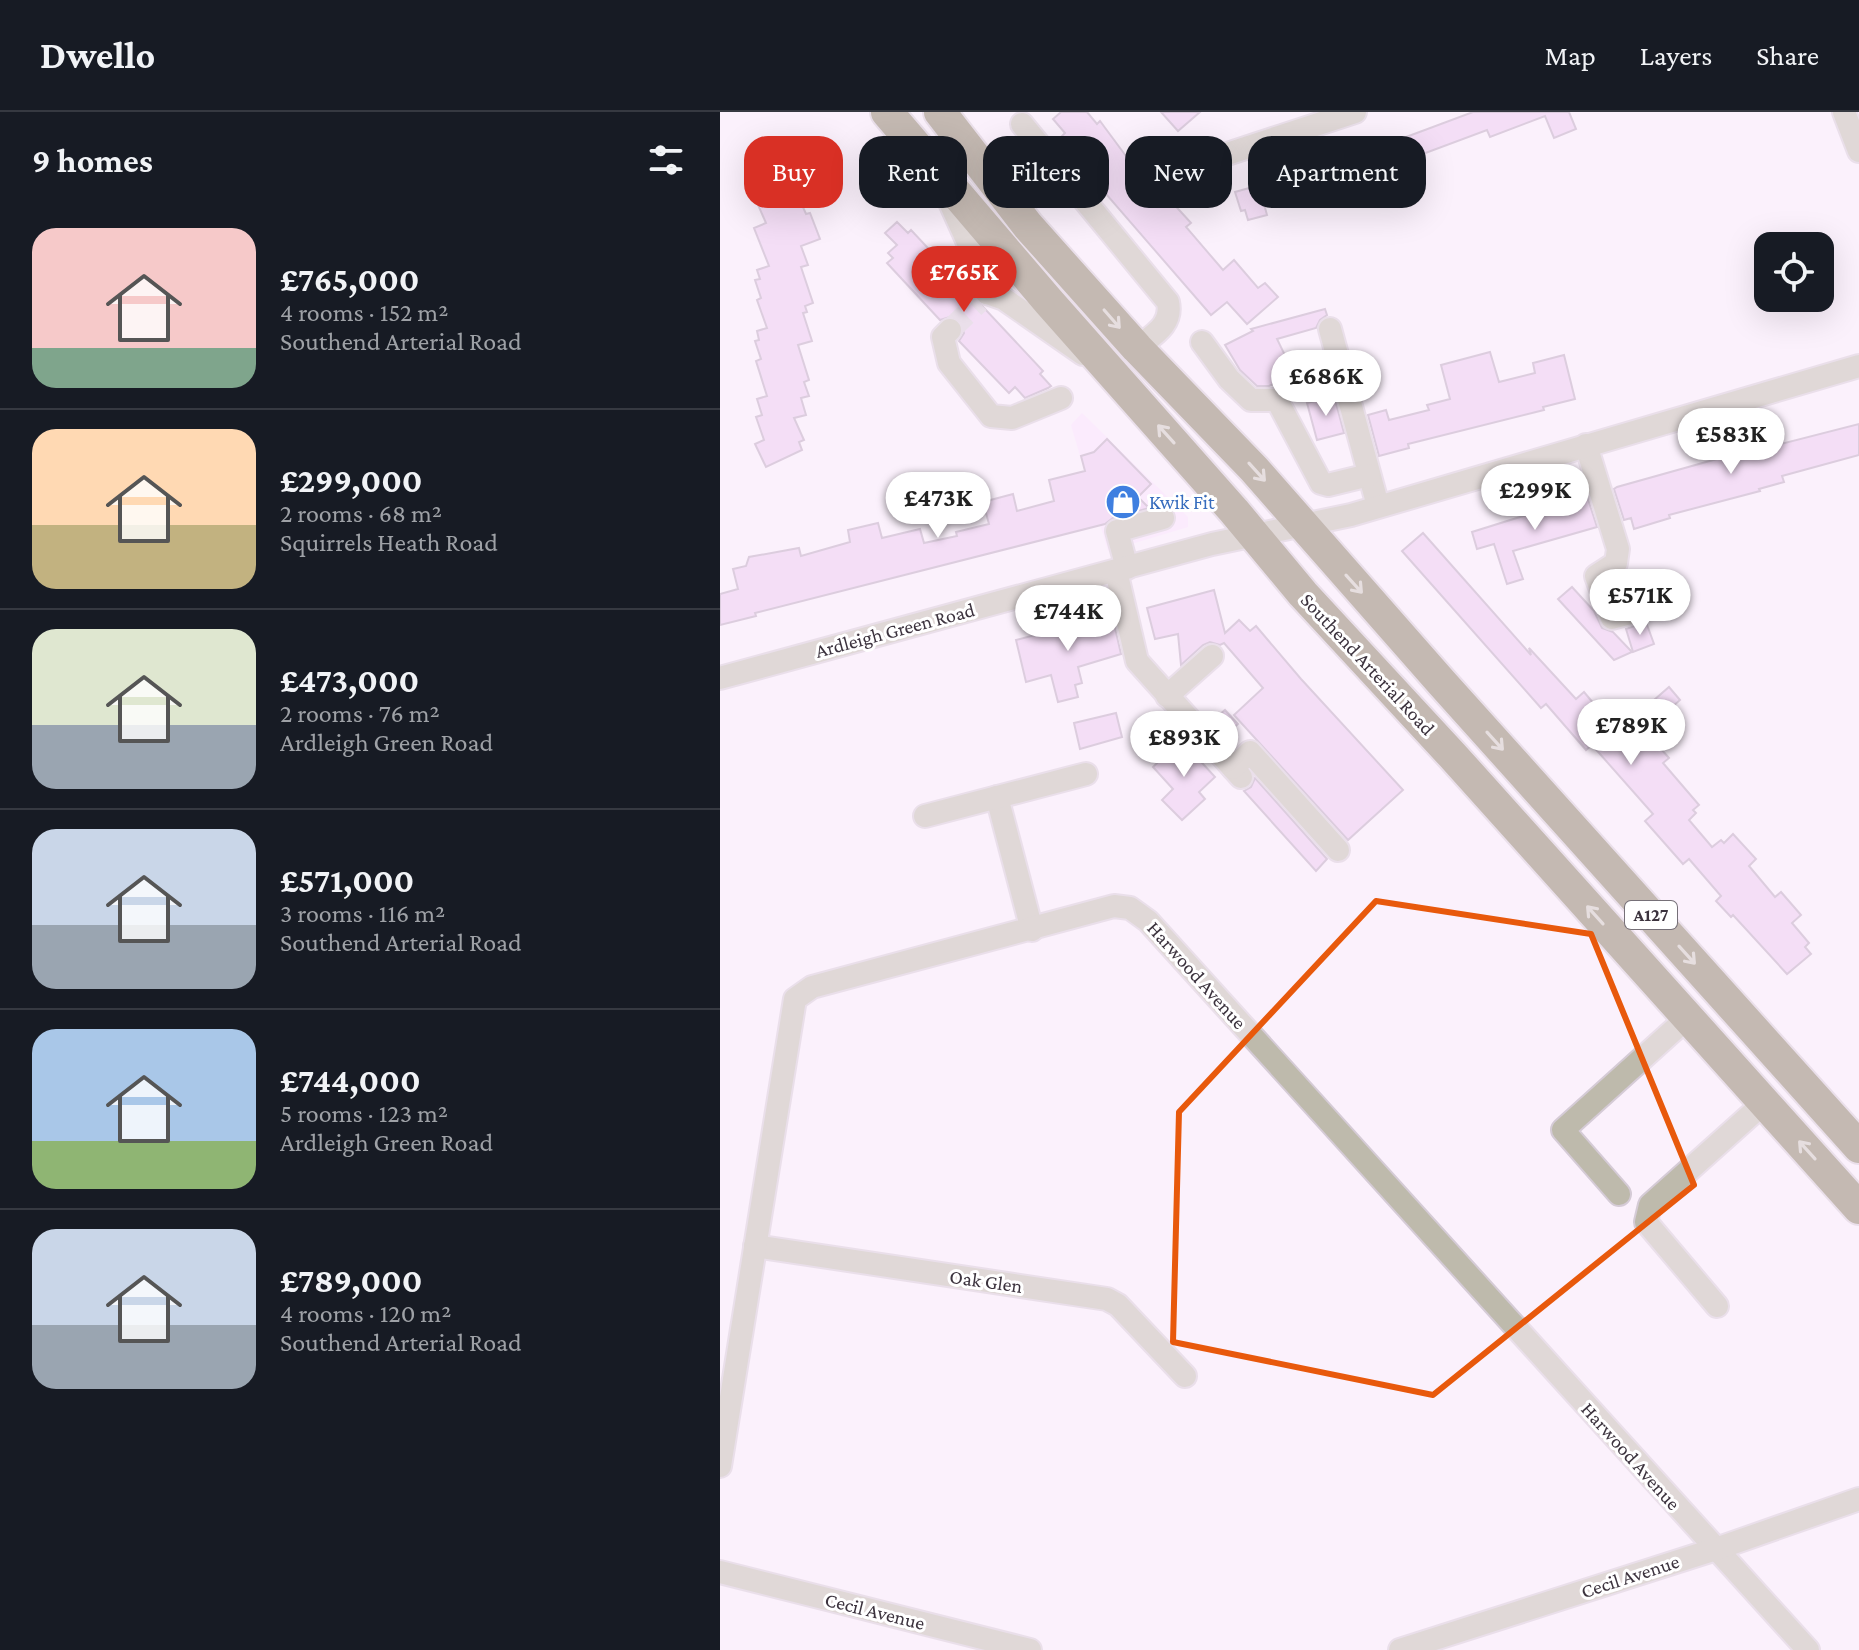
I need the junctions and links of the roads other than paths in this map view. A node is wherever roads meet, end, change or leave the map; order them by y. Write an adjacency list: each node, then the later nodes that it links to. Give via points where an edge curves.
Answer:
1 (887, 112): 7 (highway, Southend Arterial Road / A127)
2 (940, 112): 15 (highway, Southend Arterial Road / A127, one-way to 15, via 1028,226)
3 (1355, 112): 5 (street)
4 (1844, 112): 8 (street)
5 (1324, 117): 9 (street)
6 (1022, 124): 15 (street, via 1168,302 1165,324)
7 (908, 136)
8 (1859, 151)
9 (1232, 152)
10 (967, 205): 17 (highway, Southend Arterial Road / A127)
11 (950, 208): 17 (street, via 984,278 983,297 1004,299)
12 (1330, 329): 21 (street)
13 (950, 330): 19 (street, via 943,337 949,363 991,416 1012,418)
14 (1202, 342): 21 (street, via 1251,400 1277,400 1321,483)
15 (1137, 348): 18 (highway, Southend Arterial Road / A127)
16 (1859, 366): 20 (street, Ardleigh Green Road)
17 (1117, 378): 25 (highway, Southend Arterial Road / A127, one-way to 17)
18 (1184, 396): 24 (highway, Southend Arterial Road / A127, one-way to 24); 25 (highway, A127, via 1199,438 1258,509)
19 (1061, 398)
20 (1586, 445): 22 (street, Ardleigh Green Road); 27 (street, via 1618,549 1616,563 1596,576 1612,618)
21 (1369, 475): 22 (street)
22 (1378, 506): 24 (street, Ardleigh Green Road)
23 (1163, 518): 26 (street, via 1117,531)
24 (1303, 525): 25 (street, Ardleigh Green Road); 29 (highway, A127, via 1297,555 1361,631); 39 (highway, Southend Arterial Road / A127, one-way to 39)
25 (1254, 535): 26 (street, Ardleigh Green Road); 29 (highway, Southend Arterial Road / A127)
26 (1121, 569): 30 (street, Ardleigh Green Road); 31 (street, via 1137,661)
27 (1638, 611)
28 (1212, 656): 31 (street)
29 (1365, 661): 37 (highway, Southend Arterial Road / A127, one-way to 29)
30 (720, 678)
31 (1167, 696): 35 (street, via 1237,772 1250,752)
32 (1086, 774): 33 (street)
33 (997, 797): 34 (street); 36 (street)
34 (925, 816)
35 (1338, 850)
36 (1032, 930): 42 (street, Harwood Avenue, via 812,987 795,999); 47 (street, Harwood Avenue, via 1114,906 1130,908 1148,921)
37 (1687, 1018): 38 (highway, Southend Arterial Road / A127); 40 (street, via 1563,1130)
38 (1764, 1103): 41 (highway, Southend Arterial Road / A127, one-way to 38); 43 (street, via 1650,1205 1646,1222)
39 (1859, 1147)
40 (1619, 1194)
41 (1859, 1208)
42 (755, 1246): 44 (street, Oak Glen, via 1107,1299); 45 (street, Harwood Avenue)
43 (1717, 1306)
44 (1185, 1376)
45 (720, 1466)
46 (1859, 1499): 47 (street, Cecil Avenue)
47 (1716, 1549): 50 (street, Cecil Avenue); 51 (street, Harwood Avenue)
48 (720, 1572): 49 (street, Cecil Avenue)
49 (1030, 1650)
50 (1400, 1650)
51 (1808, 1650)

